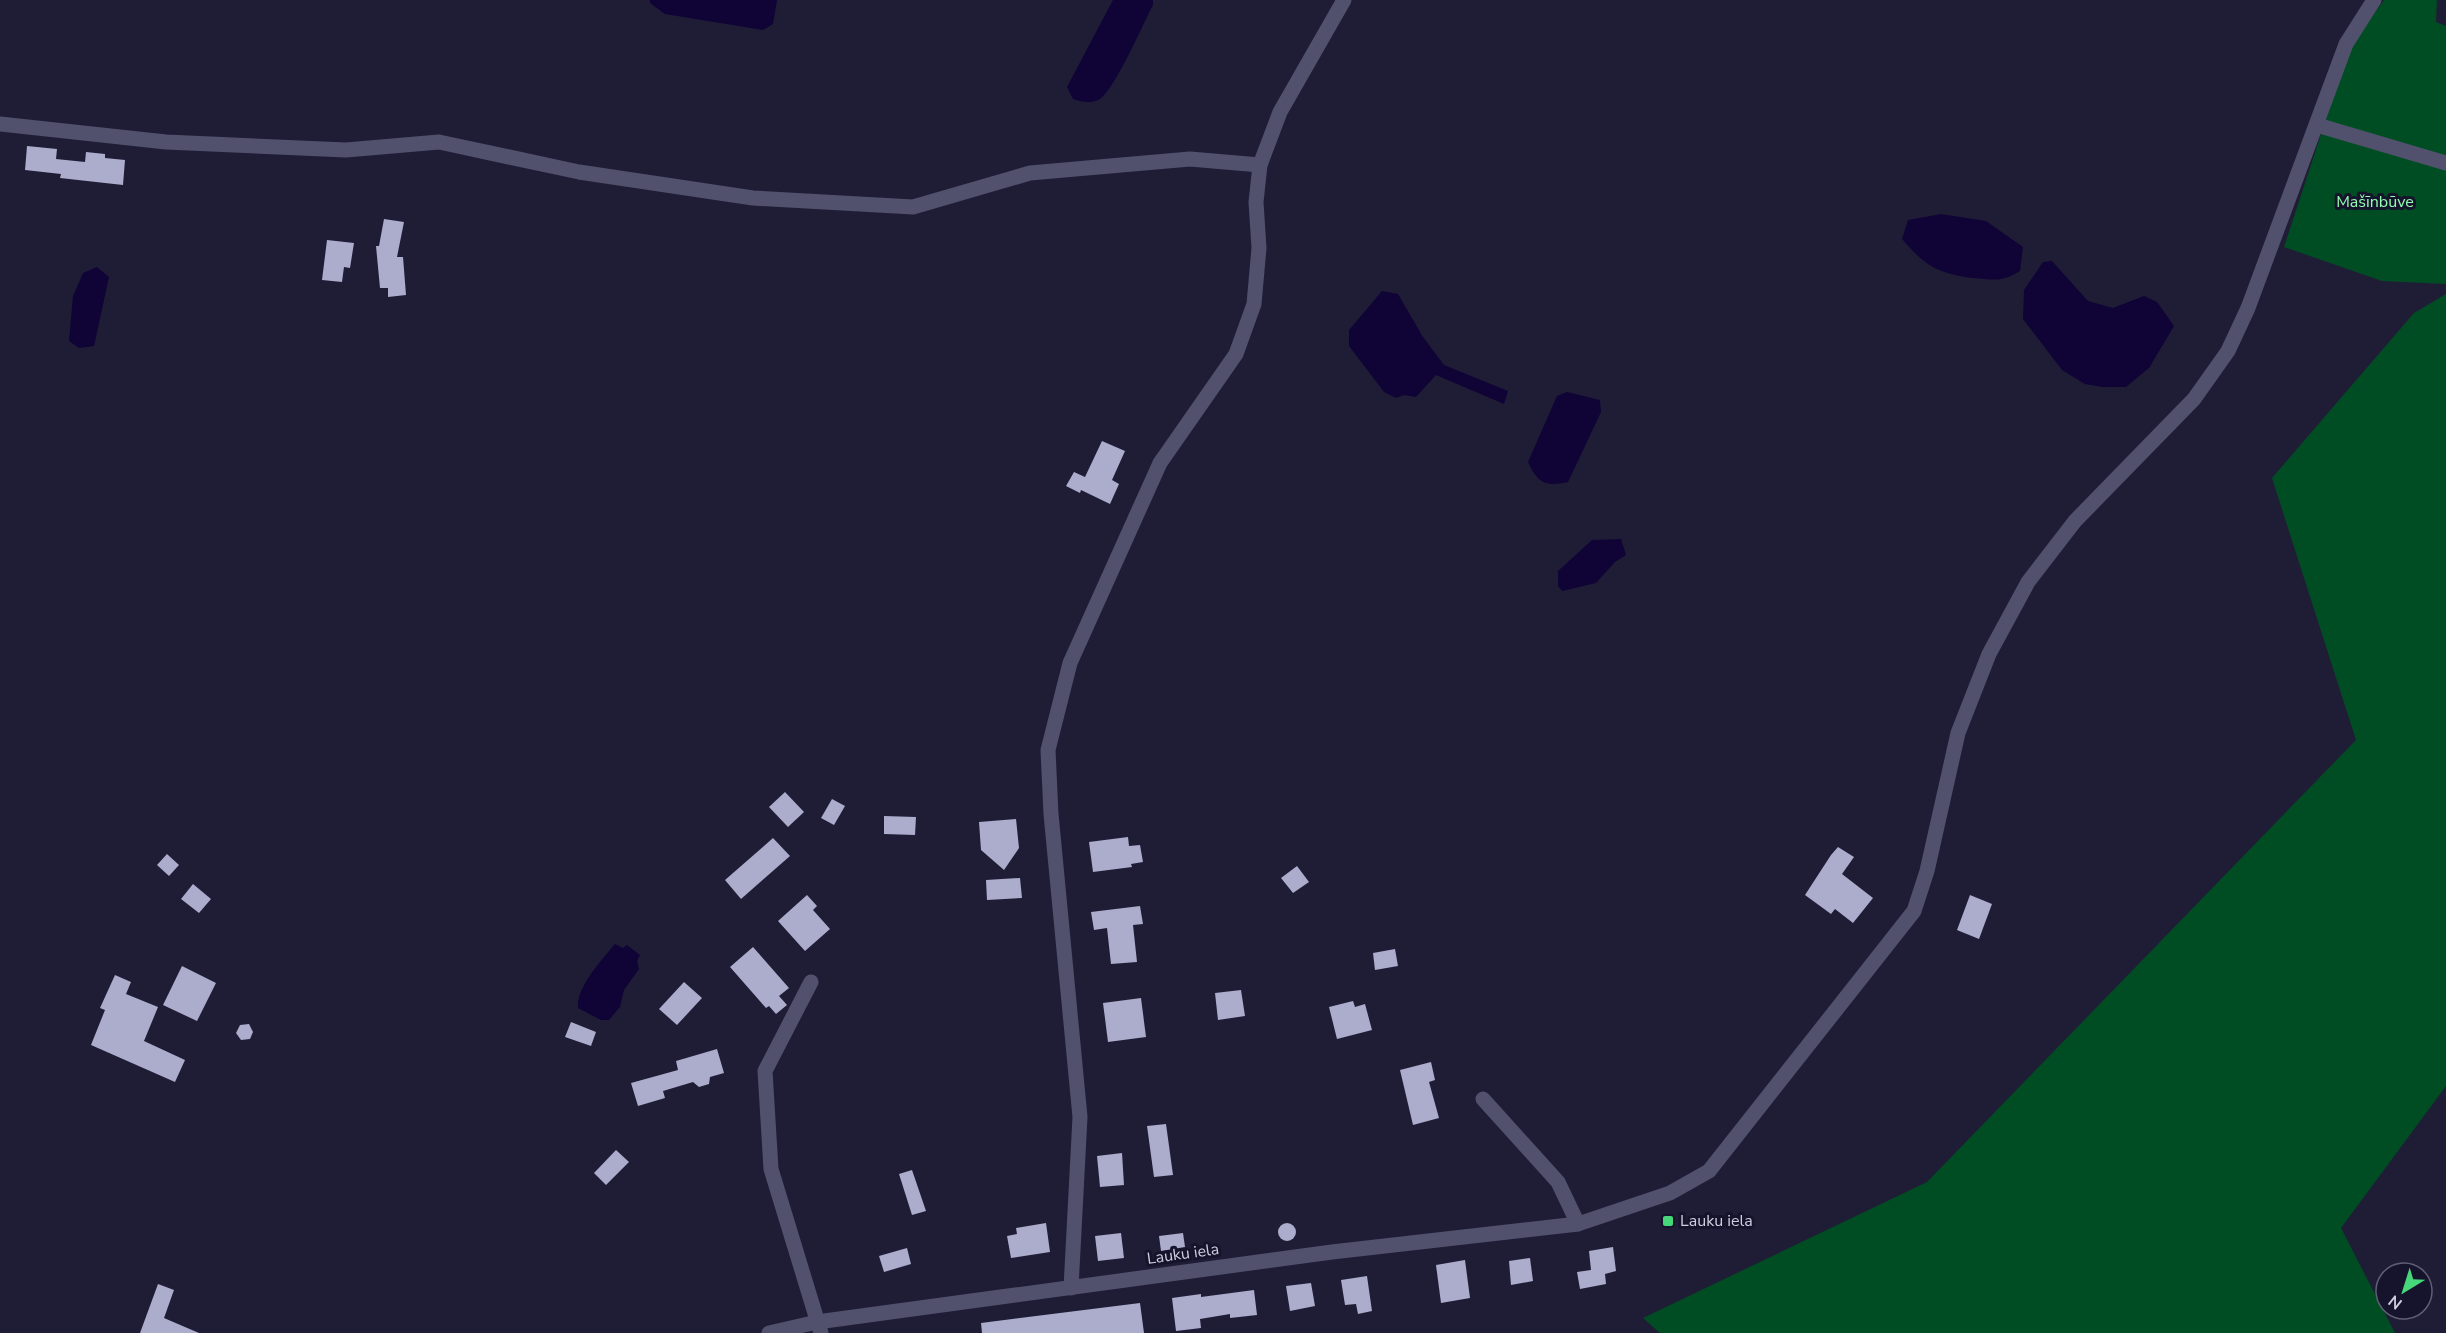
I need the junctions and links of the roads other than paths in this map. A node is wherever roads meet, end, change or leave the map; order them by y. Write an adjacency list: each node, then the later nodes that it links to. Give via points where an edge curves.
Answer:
1 (1344, 0): 6 (street, via 1280,112)
2 (2374, 0): 4 (street, Lauku iela, via 2346,44)
3 (0, 124): 6 (street, via 222,145 346,150 439,142 579,172 753,198 913,207 1030,173 1190,159)
4 (2317, 125): 5 (street); 9 (street, Lauku iela, via 2228,351 2194,399 2075,521 2028,582 1989,654 1958,733 1927,871 1914,911 1709,1171 1670,1193)
5 (2446, 163)
6 (1260, 165): 10 (street, via 1254,304 1236,354 1155,474 1071,663 1048,750 1080,1117)
7 (811, 982): 11 (street, via 765,1071 771,1169)
8 (1483, 1099): 9 (street, via 1558,1182)
9 (1578, 1224): 10 (street, Lauku iela, via 1332,1252)
10 (1071, 1288): 11 (street, Lauku iela)
11 (819, 1328): 12 (street, Lauku iela)
12 (769, 1333)

